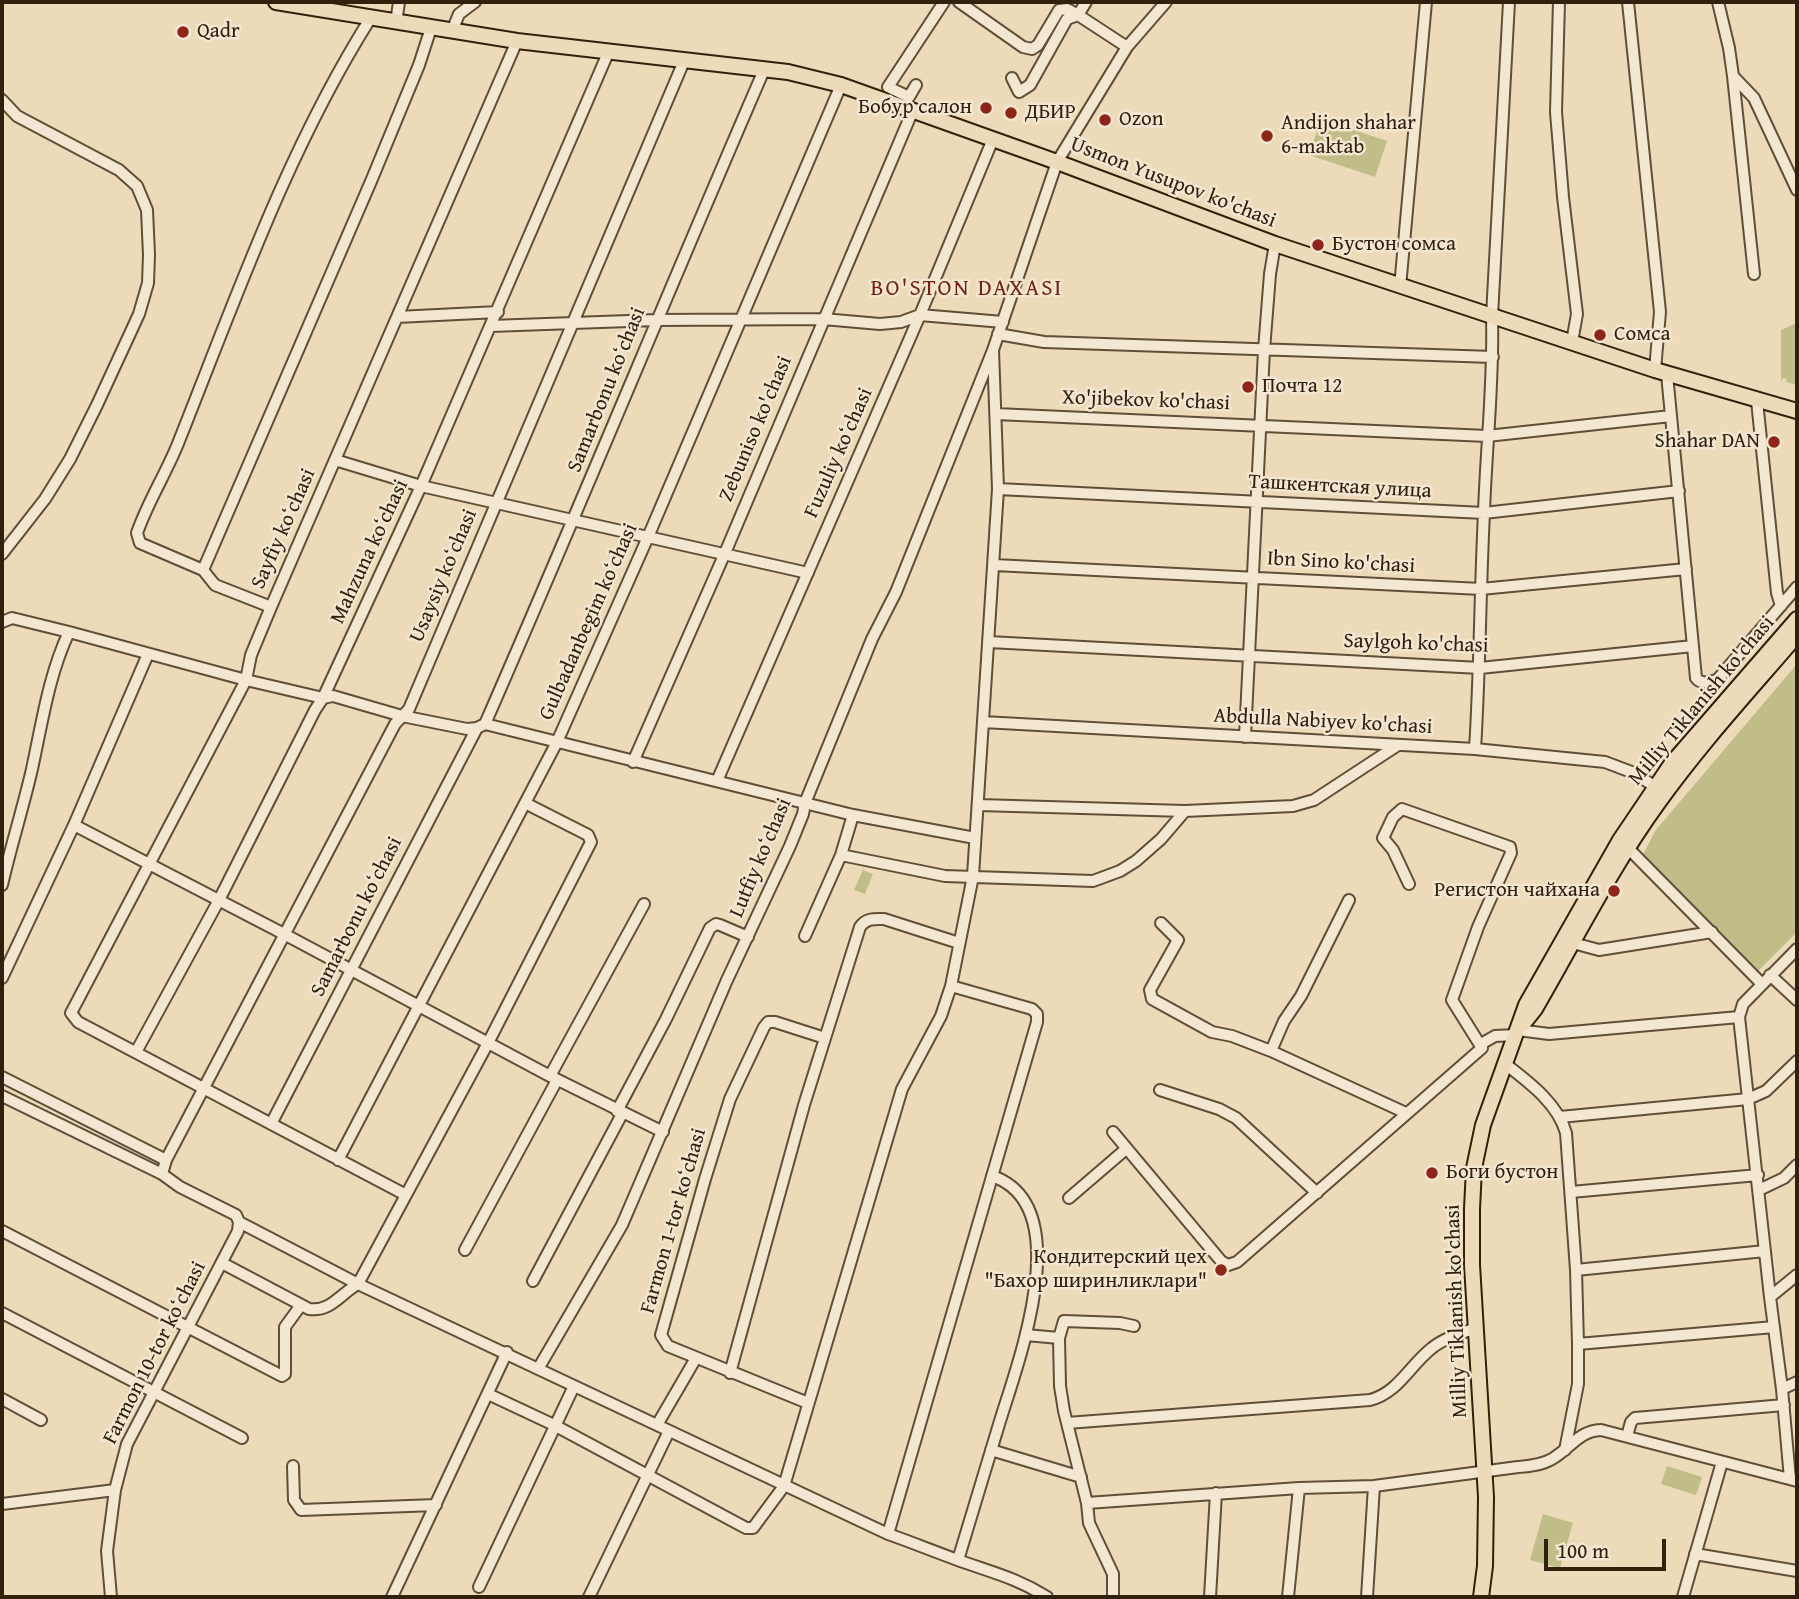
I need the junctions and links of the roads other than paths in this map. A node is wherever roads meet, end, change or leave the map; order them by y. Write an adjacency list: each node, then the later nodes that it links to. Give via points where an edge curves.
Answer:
1 (276, 2): 14 (main road, Usmon Yusupov ko'chasi)
2 (399, 2): 15 (street)
3 (475, 2): 17 (street, via 459,14)
4 (944, 2): 26 (street, via 888,87 909,97)
5 (959, 2): 13 (street, via 1031,49 1059,10)
6 (1086, 2): 13 (street)
7 (1166, 2): 19 (street, Lutfiy koʻchasi)
8 (1426, 2): 34 (street)
9 (1509, 2): 37 (street)
10 (1559, 2): 46 (street, via 1556,112 1577,314)
11 (1628, 2): 50 (street, via 1660,312)
12 (1718, 2): 23 (street)
13 (1078, 15): 19 (street); 24 (street, via 1067,19 1030,85 1019,92)
14 (370, 19): 15 (main road, Usmon Yusupov ko'chasi); 70 (street, via 325,98 274,207 137,533 144,545)
15 (396, 23): 16 (main road, Usmon Yusupov ko'chasi)
16 (431, 28): 17 (main road, Usmon Yusupov ko'chasi); 70 (street, via 372,179)
17 (452, 32): 18 (main road, Usmon Yusupov ko'chasi)
18 (517, 41): 20 (main road, Usmon Yusupov ko'chasi); 38 (street, Sayfiy koʻchasi)
19 (1127, 47): 30 (street, Lutfiy koʻchasi)
20 (608, 53): 21 (main road, Usmon Yusupov ko'chasi); 35 (street, Mahzuna koʻchasi)
21 (684, 61): 22 (main road, Usmon Yusupov ko'chasi); 41 (street, Usaysiy koʻchasi)
22 (764, 70): 25 (main road, Usmon Yusupov ko'chasi); 40 (street, Samarbonu koʻchasi)
23 (1733, 76): 31 (street, via 1754,98); 33 (street)
24 (1013, 78)
25 (841, 85): 28 (main road, Usmon Yusupov ko'chasi); 42 (street, Gulbadanbegim koʻchasi)
26 (916, 85)
27 (2, 100): 67 (street, via 17,116 119,170 137,186 147,210 149,255 148,283 139,314 70,459)
28 (913, 110): 29 (main road, Usmon Yusupov ko'chasi); 39 (street, Zebuniso ko'chasi)
29 (993, 139): 30 (main road, Usmon Yusupov ko'chasi); 36 (street, Fuzuliy koʻchasi)
30 (1057, 162): 32 (main road, Usmon Yusupov ko'chasi); 43 (street, Lutfiy koʻchasi)
31 (1797, 190)
32 (1275, 244): 34 (main road, Usmon Yusupov ko'chasi); 47 (street)
33 (1754, 274)
34 (1400, 287): 37 (main road, Usmon Yusupov ko'chasi)
35 (498, 312): 38 (street); 44 (street, Mahzuna koʻchasi)
36 (920, 315): 39 (street, via 891,324); 43 (street); 71 (street, Fuzuliy koʻchasi)
37 (1492, 316): 46 (main road, Usmon Yusupov ko'chasi); 49 (street)
38 (397, 317): 57 (street, Sayfiy koʻchasi)
39 (823, 319): 42 (street); 66 (street, Zebuniso ko'chasi)
40 (656, 320): 41 (street); 42 (street); 64 (street, Samarbonu koʻchasi)
41 (572, 321): 44 (street); 62 (street, Usaysiy koʻchasi)
42 (740, 321): 65 (street, Gulbadanbegim koʻchasi)
43 (1003, 322): 45 (street, Lutfiy koʻchasi)
44 (491, 326): 58 (street, Mahzuna koʻchasi)
45 (998, 334): 47 (street, via 1044,342); 48 (street, Lutfiy koʻchasi)
46 (1572, 342): 50 (main road, Usmon Yusupov ko'chasi)
47 (1264, 349): 49 (street); 55 (street)
48 (993, 350): 53 (street); 99 (street, Lutfiy koʻchasi)
49 (1493, 357): 56 (street)
50 (1661, 372): 51 (main road, Usmon Yusupov ko'chasi); 54 (street)
51 (1757, 401): 52 (main road, Usmon Yusupov ko'chasi); 75 (street)
52 (1797, 411)
53 (996, 414): 55 (street, Xo'jibekov ko'chasi); 59 (street)
54 (1671, 416): 56 (street, Xo'jibekov ko'chasi); 60 (street)
55 (1260, 424): 56 (street, Xo'jibekov ko'chasi); 61 (street)
56 (1487, 436): 63 (street)
57 (335, 460): 58 (street); 76 (street, Sayfiy koʻchasi)
58 (421, 486): 62 (street); 87 (street, Mahzuna koʻchasi)
59 (998, 489): 61 (street, Ташкентская улица); 68 (street)
60 (1679, 491): 63 (street, Ташкентская улица); 69 (street)
61 (1257, 502): 63 (street, Ташкентская улица); 72 (street)
62 (497, 503): 64 (street); 88 (street, Usaysiy koʻchasi, via 409,709)
63 (1484, 513): 74 (street)
64 (574, 519): 65 (street); 90 (street, Samarbonu koʻchasi)
65 (649, 537): 66 (street); 92 (street, Gulbadanbegim koʻchasi)
66 (725, 553): 71 (street); 95 (street, Zebuniso ko'chasi)
67 (2, 554)
68 (994, 565): 72 (street, Ibn Sino ko'chasi); 81 (street)
69 (1686, 569): 74 (street, Ibn Sino ko'chasi); 82 (street)
70 (203, 570): 76 (street, via 215,585)
71 (808, 573): 96 (street, Fuzuliy koʻchasi)
72 (1253, 578): 74 (street, Ibn Sino ko'chasi); 84 (street)
73 (1797, 587): 75 (street)
74 (1481, 589): 85 (street)
75 (1781, 606): 82 (street, via 1717,680 1696,678)
76 (271, 607): 86 (street, Sayfiy koʻchasi, via 251,654)
77 (1797, 619): 80 (main road, Milliy Tiklanish ko'chasi)
78 (2, 622): 79 (street, via 12,618)
79 (69, 632): 83 (street); 110 (street, via 50,688)
80 (1794, 637): 97 (main road, Milliy Tiklanish ko'chasi); 105 (main road, Milliy Tiklanish ko'chasi, via 1685,766)
81 (989, 642): 84 (street, Saylgoh ko'chasi); 89 (street)
82 (1693, 646): 85 (street, Saylgoh ko'chasi)
83 (148, 654): 86 (street); 103 (street)
84 (1250, 655): 85 (street, Saylgoh ko'chasi); 91 (street)
85 (1480, 668): 94 (street)
86 (246, 680): 87 (street); 107 (street, Sayfiy koʻchasi)
87 (323, 698): 88 (street, via 333,696); 111 (street, Mahzuna koʻchasi)
88 (402, 716): 90 (street, via 467,729); 116 (street, Usaysiy koʻchasi)
89 (983, 722): 91 (street, Abdulla Nabiyev ko'chasi); 100 (street)
90 (481, 726): 92 (street); 122 (street, Samarbonu koʻchasi)
91 (1245, 737): 93 (street, Abdulla Nabiyev ko'chasi)
92 (557, 742): 95 (street); 98 (street, Gulbadanbegim koʻchasi)
93 (1398, 745): 94 (street, Abdulla Nabiyev ko'chasi); 101 (street, via 1314,800 1293,806)
94 (1475, 749): 97 (street, Abdulla Nabiyev ko'chasi, via 1605,761)
95 (633, 762): 96 (street)
96 (717, 781): 99 (street)
97 (1654, 786): 129 (main road, Milliy Tiklanish ko'chasi, via 1526,1005)
98 (525, 803): 127 (street, Gulbadanbegim koʻchasi); 131 (street, via 588,835 591,842)
99 (805, 803): 102 (street); 118 (street, Lutfiy koʻchasi)
100 (979, 805): 101 (street); 104 (street)
101 (1185, 811): 108 (street, via 1136,861 1093,881)
102 (853, 815): 104 (street); 106 (street)
103 (74, 825): 107 (street); 123 (street)
104 (975, 838): 108 (street)
105 (1628, 848): 115 (street); 120 (main road, Milliy Tiklanish ko'chasi)
106 (841, 855): 108 (street, via 945,876); 117 (street)
107 (149, 863): 111 (street); 134 (street, Sayfiy koʻchasi, via 72,1010 78,1021)
108 (973, 876): 119 (street)
109 (1409, 884): 132 (street, via 1383,838 1402,809 1511,849 1452,999)
110 (2, 885)
111 (219, 900): 116 (street); 134 (street, Mahzuna koʻchasi)
112 (1349, 900): 133 (street)
113 (644, 904): 138 (street)
114 (1161, 923): 133 (street, via 1178,940 1150,990 1152,999 1212,1032)
115 (1712, 932): 120 (street, via 1605,949); 124 (street)
116 (284, 934): 122 (street); 139 (street, Usaysiy koʻchasi)
117 (805, 936)
118 (748, 937): 143 (street, via 716,924 710,928); 147 (street, Lutfiy koʻchasi)
119 (959, 943): 125 (street); 130 (street, via 884,919 864,921)
120 (1573, 943): 129 (main road, Milliy Tiklanish ko'chasi)
121 (1797, 949): 124 (street)
122 (351, 970): 127 (street); 146 (street, Samarbonu koʻchasi)
123 (2, 978)
124 (1766, 979): 126 (street); 128 (street, via 1742,1004)
125 (951, 986): 155 (street, via 1037,1014); 190 (street, via 941,1016 902,1088)
126 (1797, 1000)
127 (419, 1006): 131 (street); 151 (street, Gulbadanbegim koʻchasi)
128 (1739, 1017): 129 (street); 142 (street)
129 (1517, 1033): 132 (street); 136 (main road, Milliy Tiklanish ko'chasi)
130 (825, 1038): 181 (street, Farmon 1-tor koʻchasi, via 768,1023 730,1099 661,1335 668,1346); 183 (street)
131 (488, 1043): 138 (street); 159 (street)
132 (1481, 1044): 144 (street, via 1479,1052)
133 (1271, 1051): 144 (street)
134 (136, 1052): 139 (street)
135 (1797, 1061): 142 (street, via 1766,1091)
136 (1504, 1063): 145 (street, via 1533,1086); 176 (main road, Milliy Tiklanish ko'chasi, via 1474,1168 1472,1265)
137 (2, 1076): 150 (street)
138 (553, 1078): 143 (street); 163 (street)
139 (204, 1088): 146 (street); 150 (street, Usaysiy koʻchasi)
140 (1160, 1090): 158 (street, via 1236,1118)
141 (2, 1096): 153 (street)
142 (1748, 1099): 145 (street); 154 (street)
143 (620, 1112): 147 (street); 168 (street)
144 (1406, 1113): 158 (street)
145 (1560, 1117): 157 (street, via 1566,1133)
146 (271, 1124): 151 (street)
147 (663, 1132): 182 (street, Lutfiy koʻchasi, via 622,1225)
148 (1113, 1132): 149 (street)
149 (1126, 1149): 158 (street, via 1228,1265); 160 (street)
150 (166, 1160): 153 (street, Usaysiy koʻchasi)
151 (338, 1160): 159 (street)
152 (1797, 1165): 156 (street, via 1778,1182)
153 (162, 1174): 161 (street, via 236,1215)
154 (1758, 1175): 156 (street); 157 (street)
155 (992, 1177): 177 (street, via 1006,1181 1018,1192 1033,1220 1038,1251 1036,1288); 215 (street)
156 (1759, 1190): 164 (street)
157 (1571, 1192): 166 (street)
158 (1317, 1193)
159 (406, 1195): 169 (street)
160 (1069, 1198)
161 (239, 1222): 165 (street, Farmon 10-tor koʻchasi); 169 (street)
162 (2, 1231): 174 (street)
163 (465, 1250)
164 (1765, 1251): 166 (street); 170 (street)
165 (222, 1263): 171 (street); 174 (street, Farmon 10-tor koʻchasi)
166 (1576, 1270): 179 (street)
167 (1797, 1275): 170 (street)
168 (533, 1282)
169 (358, 1284): 171 (street, via 324,1309); 180 (street)
170 (1770, 1297): 175 (street)
171 (301, 1305): 174 (street, via 285,1327 284,1376)
172 (2, 1313): 187 (street)
173 (1134, 1326): 178 (street, via 1064,1321)
174 (188, 1327): 187 (street, Farmon 10-tor koʻchasi)
175 (1774, 1327): 179 (street); 186 (street)
176 (1477, 1328): 193 (street, via 1437,1345 1388,1394 1370,1400); 203 (main road, Milliy Tiklanish ko'chasi)
177 (1026, 1335): 178 (street); 199 (street)
178 (1059, 1338): 193 (street, via 1060,1386)
179 (1578, 1344): 200 (street, via 1578,1384)
180 (507, 1352): 182 (street); 188 (street)
181 (696, 1358): 183 (street, Farmon 1-tor koʻchasi); 194 (street)
182 (538, 1368): 185 (street)
183 (730, 1373): 190 (street, Farmon 1-tor koʻchasi)
184 (1797, 1382): 186 (street)
185 (574, 1385): 194 (street); 195 (street)
186 (1782, 1389): 191 (street)
187 (154, 1392): 198 (street); 210 (street, Farmon 10-tor koʻchasi, via 127,1444)
188 (488, 1394): 195 (street); 214 (street)
189 (2, 1399): 192 (street)
190 (807, 1404): 207 (street)
191 (1784, 1405): 197 (street, via 1635,1418); 206 (street)
192 (41, 1420)
193 (1067, 1423): 205 (street)
194 (657, 1425): 196 (street)
195 (554, 1426): 204 (street); 219 (street)
196 (669, 1431): 204 (street); 207 (street)
197 (1627, 1436): 200 (street, via 1591,1431); 201 (street)
198 (242, 1438)
199 (991, 1450): 205 (street); 217 (street)
200 (1565, 1450): 203 (street, via 1546,1462)
201 (1722, 1462): 206 (street); 216 (street)
202 (293, 1466): 214 (street, via 294,1500 301,1510)
203 (1485, 1472): 208 (street); 228 (main road, Milliy Tiklanish ko'chasi)
204 (648, 1475): 207 (street, via 746,1528 759,1522); 222 (street)
205 (1081, 1477): 212 (street)
206 (1794, 1480)
207 (784, 1486): 215 (street)
208 (1374, 1486): 209 (street); 227 (street)
209 (1299, 1488): 211 (street); 226 (street)
210 (115, 1490): 213 (street); 220 (street, Farmon 10-tor koʻchasi, via 107,1551)
211 (1216, 1493): 212 (street); 225 (street)
212 (1087, 1503): 224 (street, via 1089,1523 1112,1574)
213 (2, 1504)
214 (436, 1505): 221 (street)
215 (888, 1534): 217 (street)
216 (1695, 1554): 218 (street); 229 (street)
217 (958, 1560): 223 (street, via 1001,1573)
218 (1797, 1570)
219 (479, 1587)
220 (111, 1597)
221 (392, 1597)
222 (589, 1597)
223 (1047, 1597)
224 (1113, 1597)
225 (1210, 1597)
226 (1288, 1597)
227 (1367, 1597)
228 (1481, 1597)
229 (1683, 1597)

